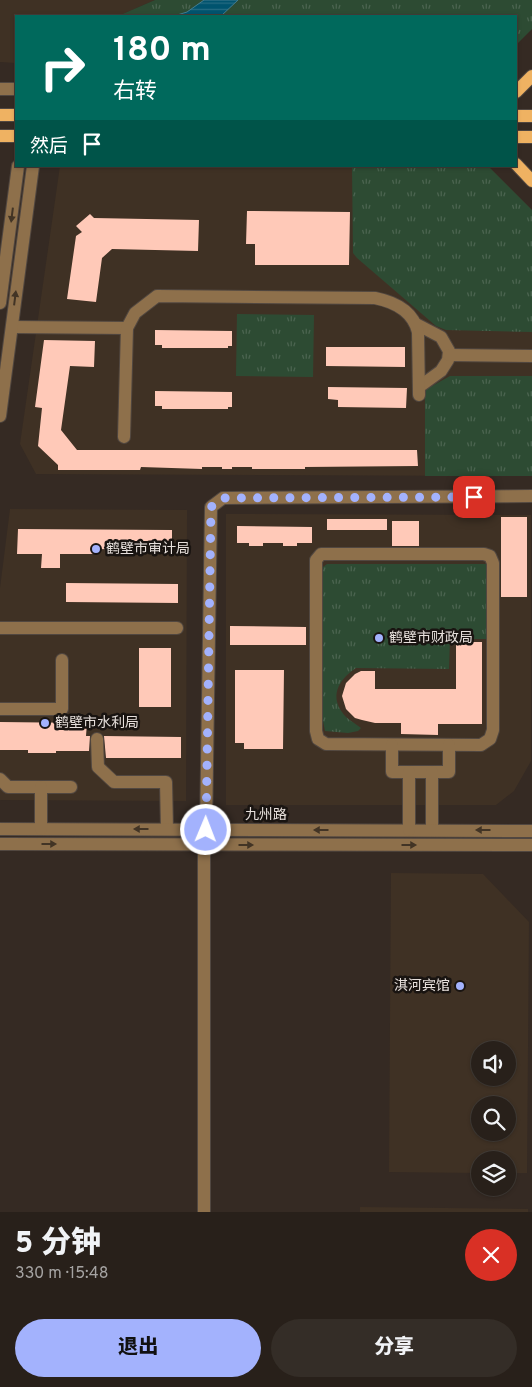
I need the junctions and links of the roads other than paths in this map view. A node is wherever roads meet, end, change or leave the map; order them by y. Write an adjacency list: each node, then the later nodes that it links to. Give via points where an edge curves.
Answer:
1 (532, 76): 4 (main road)
2 (0, 89): 3 (street)
3 (15, 89)
4 (517, 90)
5 (0, 115): 6 (main road)
6 (15, 115)
7 (517, 116): 8 (main road)
8 (532, 116)
9 (0, 136): 10 (main road)
10 (15, 136)
11 (517, 137): 12 (main road)
12 (532, 137)
13 (517, 165): 16 (main road)
14 (18, 167): 17 (street, one-way to 17)
15 (33, 167): 19 (street, one-way to 15)
16 (532, 181)
17 (0, 303)
18 (416, 324): 20 (street, via 404,309 376,298 157,296 135,313); 21 (street, via 441,337); 21 (street, via 419,391 441,371)
19 (12, 326): 20 (street); 23 (street)
20 (127, 328): 24 (street)
21 (449, 355): 22 (street)
22 (532, 356)
23 (0, 416)
24 (124, 437)
25 (532, 496): 41 (street, via 223,498 211,507)
26 (0, 628): 27 (street)
27 (177, 628)
28 (62, 660): 29 (street, via 62,709)
29 (0, 709)
30 (97, 739): 40 (street, via 98,767 114,782 166,782)
31 (392, 745): 32 (street); 32 (street, via 326,744 318,739 316,560 321,554 490,556 493,564 493,730 490,739 481,745); 33 (street, via 392,772)
32 (449, 745): 34 (street, via 449,772)
33 (409, 772): 34 (street); 42 (street)
34 (432, 772): 43 (street)
35 (0, 779): 36 (street, via 8,787)
36 (41, 788): 37 (street); 39 (street)
37 (71, 788)
38 (0, 829): 39 (street, 九州路)
39 (41, 829): 40 (street, 九州路, one-way to 39)
40 (167, 830): 41 (street, 九州路)
41 (206, 830): 42 (street, 九州路, one-way to 41)
42 (409, 830): 43 (street, 九州路)
43 (432, 830): 44 (street, 九州路, one-way to 43)
44 (532, 830)
45 (0, 844): 46 (street, one-way to 46)
46 (204, 844): 47 (street, one-way to 47); 48 (street)
47 (532, 845)
48 (204, 1212)

